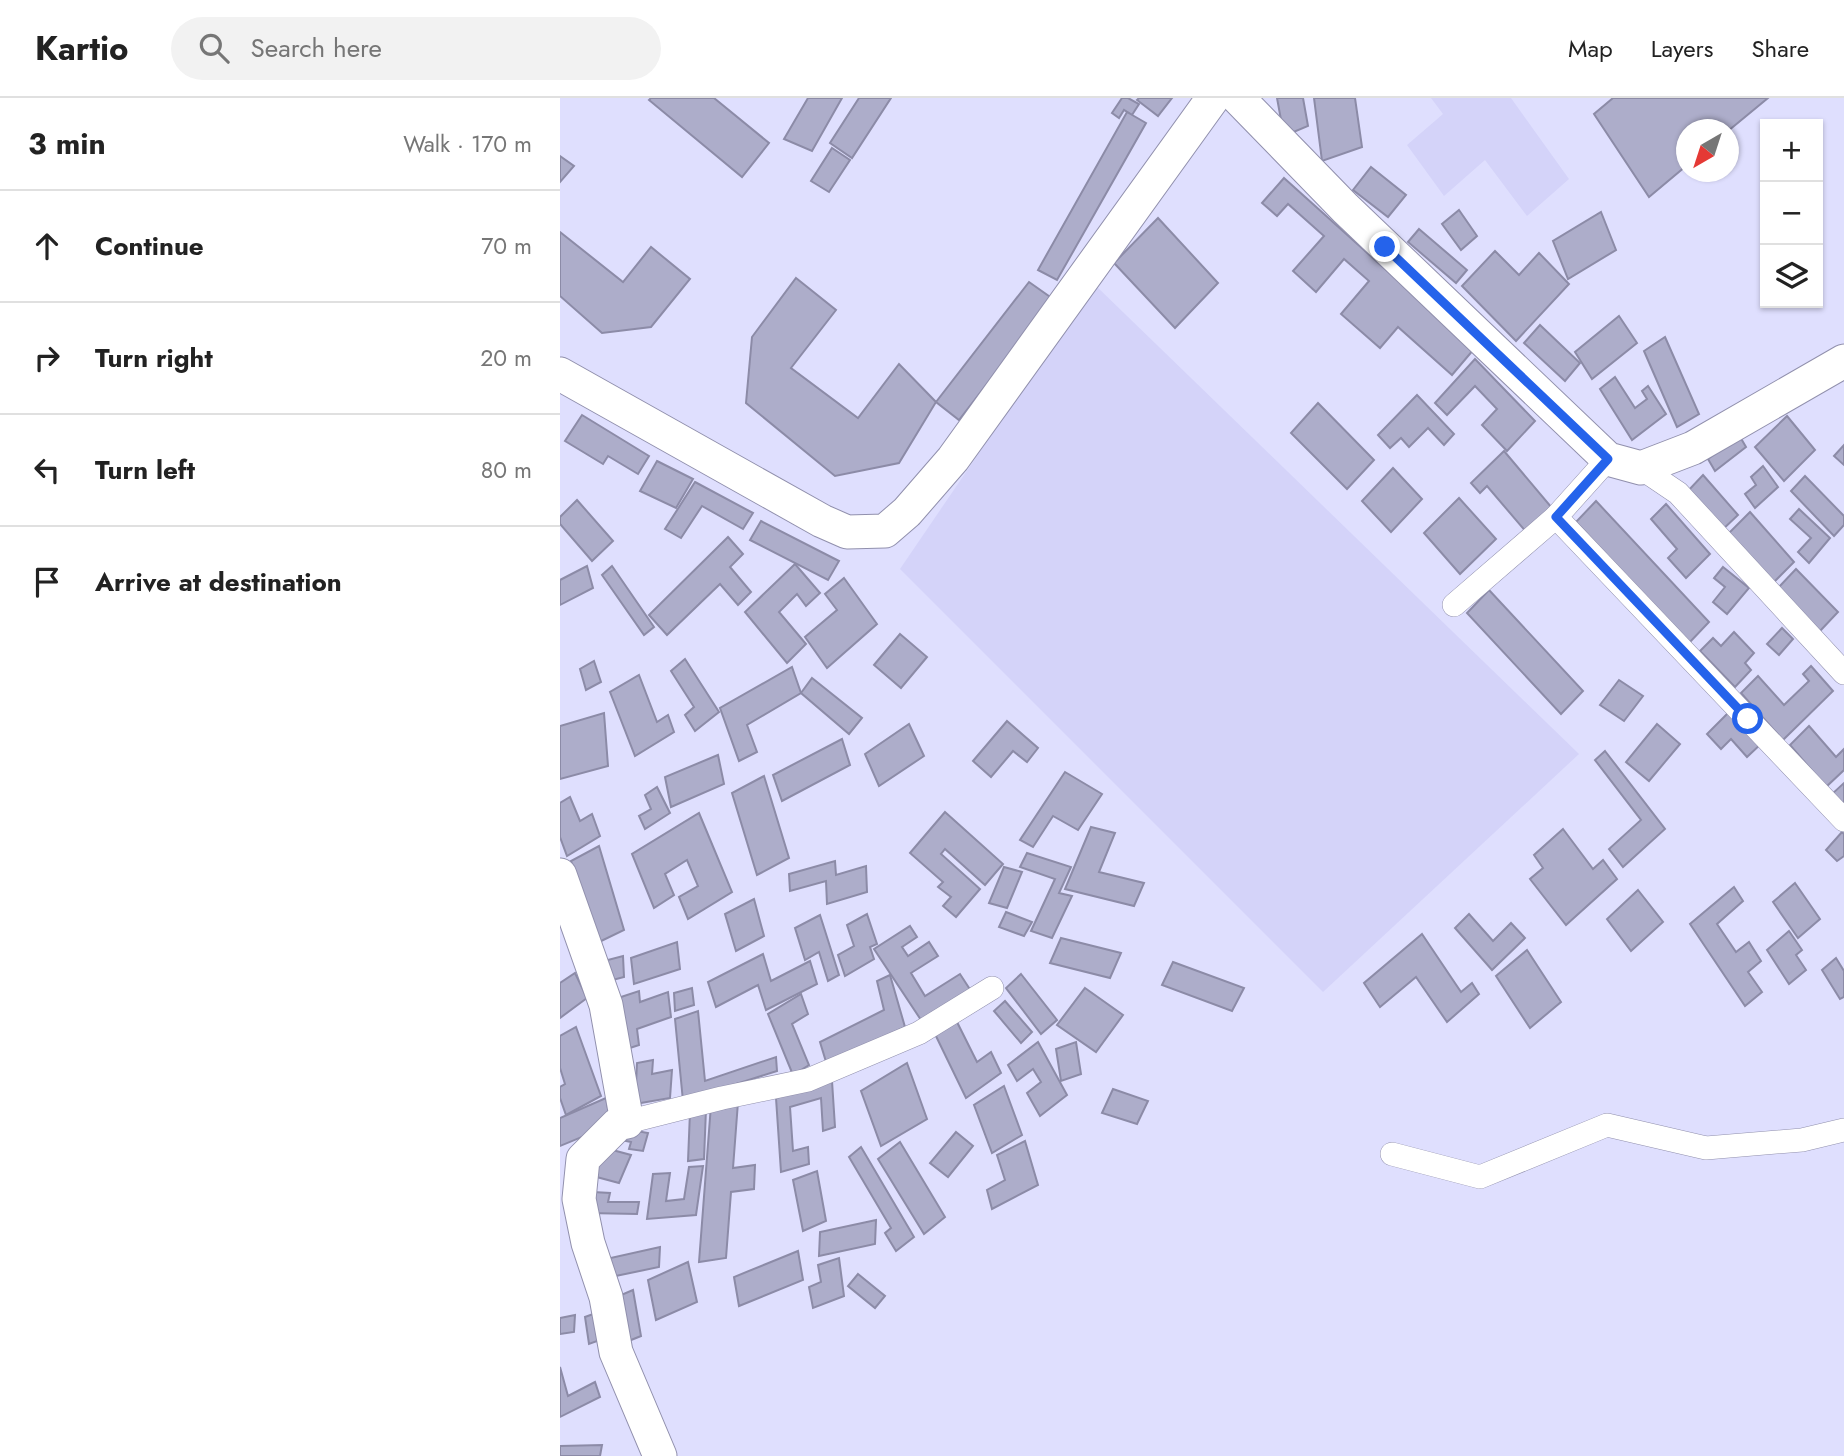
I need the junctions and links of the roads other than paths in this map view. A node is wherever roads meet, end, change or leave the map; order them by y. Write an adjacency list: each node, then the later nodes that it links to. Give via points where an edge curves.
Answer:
1 (1213, 98): 4 (street, via 953,459 885,531 847,532 822,521)
2 (1238, 98): 5 (street, via 1345,208)
3 (1844, 361): 6 (street, via 1693,448)
4 (560, 374)
5 (1608, 459): 6 (street); 7 (street)
6 (1641, 468): 9 (street, via 1678,493)
7 (1556, 517): 8 (street); 10 (street)
8 (1454, 604)
9 (1844, 673)
10 (1844, 820)
11 (560, 875): 13 (street, via 606,1005)
12 (992, 988): 13 (street, via 919,1033 808,1080)
13 (627, 1122): 16 (street, via 618,1124 583,1159 579,1199 616,1352)
14 (1844, 1130): 15 (street, via 1802,1140 1706,1148 1607,1125 1480,1177)
15 (1392, 1154)
16 (660, 1456)

